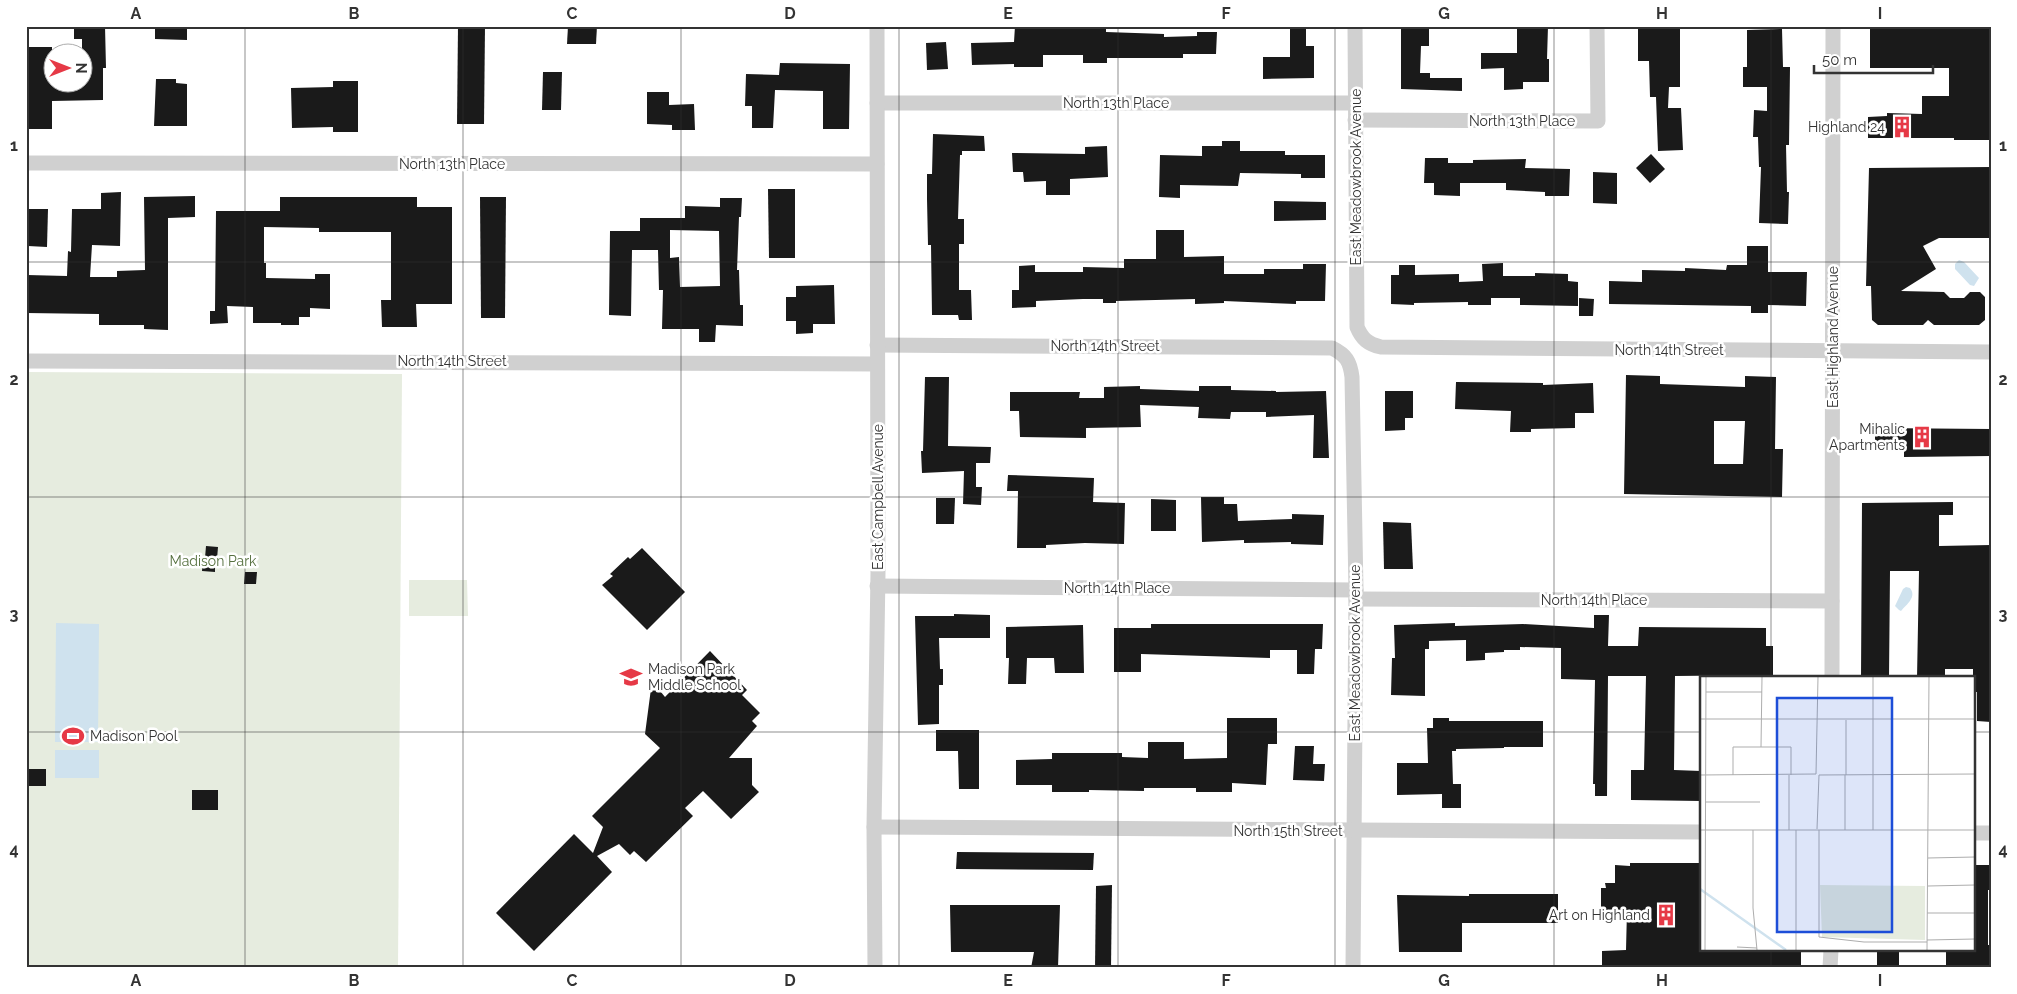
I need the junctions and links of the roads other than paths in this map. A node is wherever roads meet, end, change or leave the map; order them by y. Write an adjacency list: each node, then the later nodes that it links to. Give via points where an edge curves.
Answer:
1 (878, 26): 5 (street, East Campbell Avenue)
2 (1354, 26): 6 (street, East Meadowbrook Avenue)
3 (1597, 26): 7 (street, North 13th Place, via 1598,121)
4 (1833, 26): 13 (street, East Highland Avenue)
5 (878, 103): 6 (street, North 13th Place); 9 (street, East Campbell Avenue)
6 (1355, 103): 7 (street, East Meadowbrook Avenue)
7 (1355, 120): 10 (street, East Meadowbrook Avenue)
8 (26, 163): 9 (street, North 13th Place)
9 (878, 164): 11 (street, East Campbell Avenue)
10 (1357, 327): 13 (street, North 14th Street, via 1361,337 1381,347)
11 (878, 345): 12 (street, North 14th Street); 16 (street, East Campbell Avenue)
12 (1332, 348): 18 (street, East Meadowbrook Avenue, via 1345,355 1352,376)
13 (1833, 351): 14 (street, North 14th Street); 19 (street, East Highland Avenue)
14 (1991, 352)
15 (26, 361): 16 (street, North 14th Street)
16 (878, 364): 17 (street, East Campbell Avenue)
17 (878, 586): 18 (street, North 14th Place); 21 (street, East Campbell Avenue)
18 (1356, 594): 19 (street, North 14th Place); 22 (street, East Meadowbrook Avenue)
19 (1832, 600): 20 (street, East Highland Avenue)
20 (1832, 676)
21 (874, 827): 22 (street, North 15th Street); 27 (street, East Campbell Avenue)
22 (1354, 831): 23 (street, North 15th Street); 28 (street, East Meadowbrook Avenue)
23 (1700, 832)
24 (1974, 833): 25 (street)
25 (1991, 833)
26 (1830, 952): 29 (street)
27 (875, 968)
28 (1354, 968)
29 (1830, 968)

